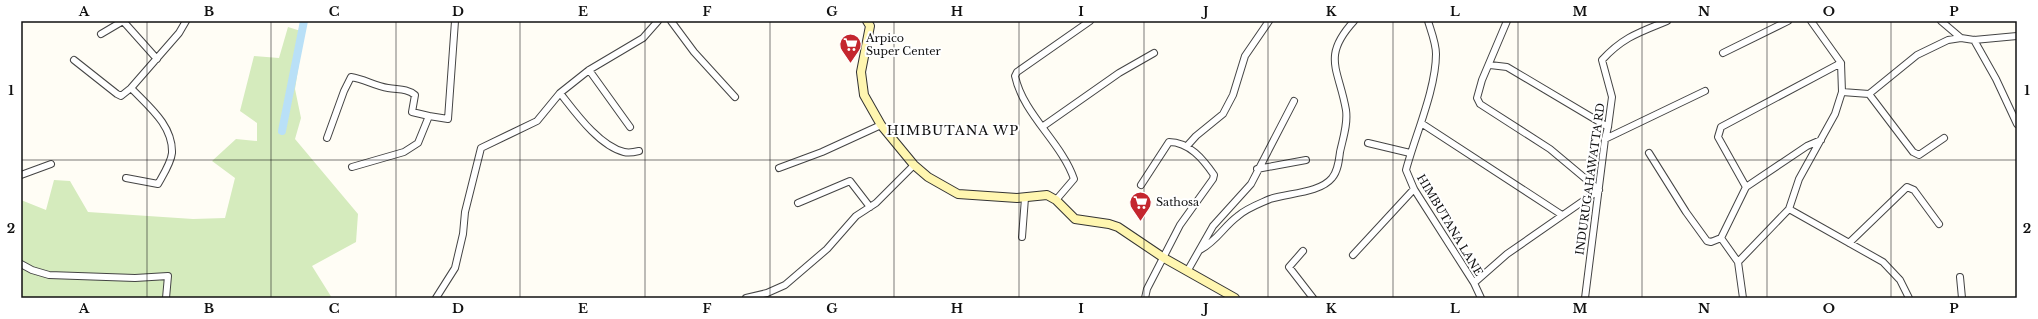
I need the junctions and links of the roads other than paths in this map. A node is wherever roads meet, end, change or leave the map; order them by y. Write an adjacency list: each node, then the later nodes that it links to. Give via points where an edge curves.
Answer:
1 (186, 21): 21 (street)
2 (455, 21): 33 (street, via 448,119)
3 (658, 21): 25 (street, via 643,38)
4 (670, 21): 31 (street)
5 (1090, 21): 38 (street, via 1017,72 1015,76 1017,86)
6 (1269, 21): 45 (street, via 1245,56 1233,95 1223,114)
7 (1354, 21): 71 (street, via 1336,45 1334,57 1346,112 1346,128 1332,178 1321,187 1272,199 1248,209 1237,216 1213,243)
8 (1428, 21): 34 (street, HIMBUTANA LANE, via 1436,52 1435,69)
9 (1507, 21): 24 (street)
10 (1667, 21): 39 (street, INDURUGAHAWATTA RD, via 1634,34 1615,46 1602,60 1612,97)
11 (1788, 21): 20 (street)
12 (1811, 21): 23 (street)
13 (1941, 21): 17 (street)
14 (871, 23): 36 (street, via 861,72 864,94)
15 (101, 34): 21 (street, via 124,21)
16 (2017, 36): 18 (street)
17 (1960, 38): 18 (street); 30 (street, via 1948,40 1917,55)
18 (1974, 40): 35 (street)
19 (1154, 53): 38 (street, via 1119,73)
20 (1723, 53)
21 (157, 59): 26 (street)
22 (74, 60): 26 (street, via 121,96)
23 (1841, 62): 28 (street); 58 (street, via 1721,127 1718,137)
24 (1490, 66): 39 (street, via 1507,67); 60 (street, via 1482,80 1477,98 1480,104 1550,148)
25 (589, 70): 29 (street); 37 (street)
26 (131, 88): 56 (street, via 158,115 170,139 172,154 158,184)
27 (1705, 91): 42 (street)
28 (1842, 92): 30 (street); 43 (street, via 1835,114)
29 (560, 93): 46 (street, via 582,122 605,142 624,152); 81 (street, via 537,121 481,148 465,212 455,268)
30 (1869, 94): 41 (street, via 1913,152 1919,155)
31 (735, 97)
32 (1294, 101): 54 (street)
33 (430, 116): 40 (street, via 412,112 415,96 412,93 351,77); 52 (street, via 418,143 404,152)
34 (1421, 123): 48 (street, HIMBUTANA LANE); 66 (street)
35 (2017, 124)
36 (881, 125): 51 (street); 53 (street)
37 (630, 127)
38 (1042, 127): 62 (street, via 1070,166 1074,179)
39 (1608, 127): 42 (street, INDURUGAHAWATTA RD)
40 (327, 138)
41 (1944, 138)
42 (1605, 139): 60 (street, INDURUGAHAWATTA RD)
43 (1821, 140): 58 (street, via 1807,146); 65 (street, via 1799,179)
44 (1368, 144): 48 (street)
45 (1187, 146): 57 (street, via 1169,142); 74 (street, via 1204,159 1214,175 1180,225)
46 (639, 151)
47 (1649, 153): 69 (street, via 1707,241)
48 (1410, 154): 59 (street, HIMBUTANA LANE, via 1406,170)
49 (1306, 160): 54 (street)
50 (51, 164): 55 (street)
51 (914, 165): 61 (street, via 928,177 958,194); 64 (street)
52 (352, 167)
53 (779, 168)
54 (1258, 169): 71 (street, via 1251,184 1213,226)
55 (21, 175)
56 (126, 178)
57 (1141, 185)
58 (1746, 187): 69 (street)
59 (1414, 189): 73 (street); 79 (street, HIMBUTANA LANE)
60 (1599, 190): 66 (street); 87 (street, INDURUGAHAWATTA RD)
61 (1025, 198): 62 (street, via 1047,195); 68 (street)
62 (1056, 200): 74 (street, via 1075,220 1118,227)
63 (798, 203): 64 (street, via 850,181)
64 (870, 207): 82 (street, via 856,216 827,249 785,285)
65 (1789, 209): 70 (street); 75 (street)
66 (1562, 215): 79 (street, via 1507,254)
67 (1939, 224): 70 (street, via 1914,190 1907,186)
68 (1022, 237)
69 (1720, 238): 75 (street)
70 (1849, 243): 89 (street, via 1882,262 1900,280)
71 (1200, 250): 77 (street)
72 (1303, 251): 85 (street, via 1289,267)
73 (1353, 255)
74 (1164, 258): 77 (street); 83 (street, via 1147,289)
75 (1738, 262): 88 (street)
76 (21, 264): 80 (street, via 49,275 135,278 168,276)
77 (1188, 270): 84 (street)
78 (1960, 277): 90 (street)
79 (1474, 283): 86 (street, HIMBUTANA LANE)
80 (166, 298)
81 (436, 298)
82 (746, 298)
83 (1145, 298)
84 (1235, 298)
85 (1313, 298)
86 (1481, 298)
87 (1585, 298)
88 (1743, 298)
89 (1909, 298)
90 (1962, 298)

